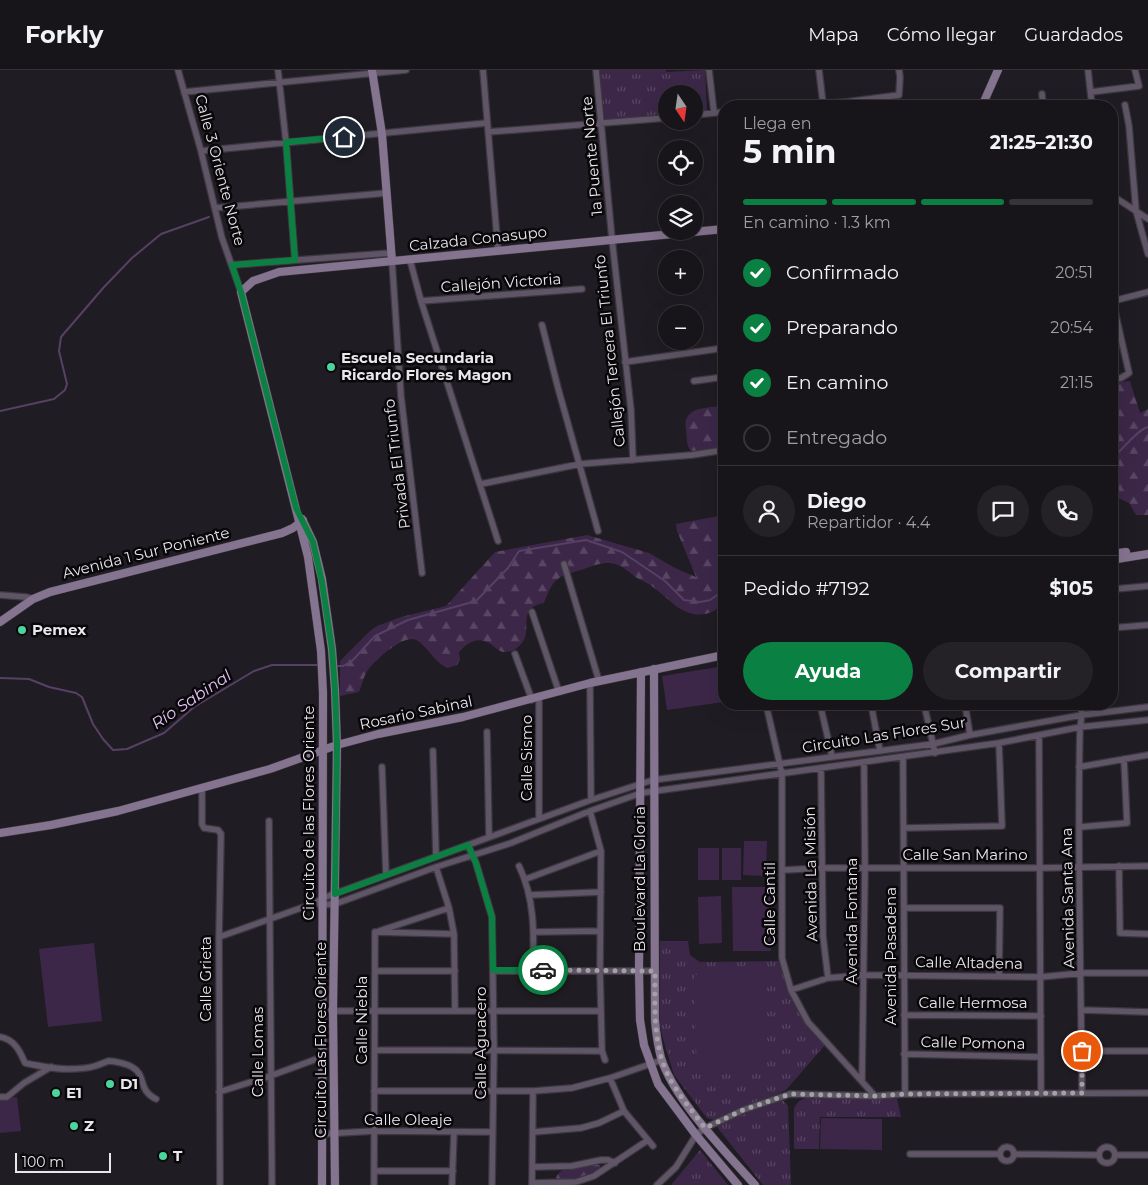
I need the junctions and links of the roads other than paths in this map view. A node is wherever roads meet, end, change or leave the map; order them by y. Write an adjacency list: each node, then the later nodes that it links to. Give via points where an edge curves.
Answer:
1 (178, 70): 14 (street, Calle 3 Oriente Norte)
2 (278, 70): 13 (street)
3 (406, 70): 12 (street)
4 (483, 70): 27 (street)
5 (596, 70): 28 (street, 1a Puente Norte)
6 (709, 70): 23 (street)
7 (819, 70): 17 (street)
8 (899, 70): 18 (street, via 899,95)
9 (998, 70): 19 (street)
10 (1088, 70): 15 (street)
11 (1135, 70): 15 (street, via 1139,86)
12 (372, 72): 13 (street); 30 (street)
13 (279, 82): 14 (street); 31 (street)
14 (184, 92): 32 (street, Calle 3 Oriente Norte)
15 (1091, 92): 21 (street)
16 (1042, 94): 20 (street)
17 (823, 100)
18 (868, 100)
19 (985, 100)
20 (1042, 100)
21 (1092, 100)
22 (1125, 106): 37 (street)
23 (714, 113): 24 (street); 25 (street)
24 (718, 113)
25 (703, 114)
26 (658, 119): 28 (street)
27 (487, 123): 29 (street); 30 (street)
28 (601, 124): 29 (street); 40 (street, 1a Puente Norte)
29 (488, 132): 41 (street)
30 (382, 134): 31 (street); 33 (street)
31 (286, 142): 32 (street); 35 (street)
32 (201, 151): 36 (street, Calle 3 Oriente Norte)
33 (387, 193): 35 (street); 42 (street)
34 (1118, 199): 37 (street)
35 (290, 201): 36 (street); 44 (street)
36 (215, 208): 47 (street, Calle 3 Oriente Norte)
37 (1136, 211): 38 (street); 43 (street)
38 (1148, 219)
39 (718, 230): 40 (street, Calzada Conasupo)
40 (612, 239): 41 (street, Calzada Conasupo); 56 (street, Callejón Tercera El Triunfo)
41 (498, 250): 45 (street, Calzada Conasupo)
42 (391, 253): 44 (street); 46 (street)
43 (1148, 254)
44 (295, 260): 47 (street)
45 (410, 260): 46 (street, Calzada Conasupo); 52 (street)
46 (392, 261): 49 (street, Calzada Conasupo, via 279,272 253,281); 72 (street, Privada El Triunfo, via 401,396)
47 (232, 265): 49 (street, Calle 3 Oriente Norte)
48 (582, 289): 52 (street, Callejón Victoria)
49 (241, 292): 64 (street, Calle 3 Oriente Norte)
50 (1148, 292): 51 (street)
51 (1118, 300)
52 (421, 301): 63 (street)
53 (1118, 322): 58 (street, via 1129,373)
54 (542, 325): 62 (street)
55 (718, 349): 56 (street)
56 (625, 362): 61 (street, Callejón Tercera El Triunfo)
57 (718, 378): 59 (street)
58 (1118, 378)
59 (694, 381)
60 (718, 451): 61 (street)
61 (633, 460): 62 (street)
62 (580, 464): 63 (street); 65 (street)
63 (481, 484): 66 (street)
64 (301, 521): 73 (street, Calle 3 Oriente Norte, via 313,542); 74 (street, Calle 3 Oriente Norte); 78 (street, Avenida 1 Sur Poniente, via 282,533)
65 (598, 531)
66 (498, 540)
67 (1148, 549): 68 (street)
68 (1118, 553)
69 (1148, 554): 70 (street)
70 (1118, 559)
71 (564, 564): 88 (street)
72 (422, 573)
73 (322, 582): 74 (street); 90 (street, Calle 3 Oriente Norte)
74 (312, 584): 83 (street, Calle 3 Oriente Norte)
75 (1148, 586): 76 (street)
76 (1118, 589)
77 (0, 595): 78 (street)
78 (33, 599): 80 (street, Avenida 1 Sur Poniente)
79 (532, 612): 91 (street)
80 (0, 622)
81 (1148, 625): 82 (street)
82 (1118, 627)
83 (321, 651): 109 (street, Circuito de las Flores Oriente)
84 (515, 654): 92 (street)
85 (718, 656): 86 (street, Rosario Sabinal)
86 (654, 669): 87 (street, Rosario Sabinal); 123 (street, Boulevard La Gloria)
87 (641, 672): 88 (street, Rosario Sabinal); 124 (street, Boulevard La Gloria)
88 (599, 681): 89 (street, Rosario Sabinal)
89 (590, 683): 91 (street, Rosario Sabinal); 128 (street)
90 (335, 690): 108 (street, Circuito Las Flores Oriente)
91 (559, 692): 92 (street, Rosario Sabinal)
92 (535, 699): 108 (street, Rosario Sabinal); 130 (street, Calle Sismo)
93 (1148, 707): 100 (street, Circuito Las Flores Sur)
94 (767, 710): 118 (street, Calle Cantil)
95 (821, 710): 114 (street)
96 (872, 710): 111 (street)
97 (925, 710): 107 (street)
98 (965, 710): 104 (street)
99 (1082, 710): 100 (street, Avenida Santa Ana)
100 (1082, 715): 102 (street, Avenida Santa Ana); 104 (street, Circuito Las Flores Sur)
101 (1148, 720): 102 (street, Circuito Las Flores Sur)
102 (1080, 727): 105 (street, Circuito Las Flores Sur); 120 (street, Avenida Santa Ana)
103 (487, 732): 135 (street)
104 (970, 735): 107 (street, Circuito Las Flores Sur)
105 (1039, 735): 106 (street, Circuito Las Flores Sur); 148 (street)
106 (1000, 743): 112 (street, Circuito Las Flores Sur); 133 (street, via 1002,826)
107 (933, 744): 111 (street, Circuito Las Flores Sur); 112 (street)
108 (337, 745): 109 (street, Rosario Sabinal); 153 (street, Circuito Las Flores Oriente)
109 (323, 750): 125 (street, Rosario Sabinal); 155 (street, Circuito de las Flores Oriente)
110 (433, 751): 138 (street)
111 (880, 751): 114 (street, Circuito Las Flores Sur)
112 (934, 753): 115 (street, Circuito Las Flores Sur)
113 (1148, 755): 116 (street)
114 (832, 756): 118 (street, Circuito Las Flores Sur)
115 (903, 757): 117 (street, Circuito Las Flores Sur); 133 (street, Avenida Pasadena)
116 (1124, 759): 120 (street); 132 (street, via 1127,823)
117 (864, 762): 121 (street, Circuito Las Flores Sur); 146 (street, Avenida Fontana)
118 (779, 763): 122 (street, Calle Cantil); 123 (street, Circuito Las Flores Sur)
119 (382, 767): 150 (street)
120 (1079, 767): 132 (street, Avenida Santa Ana)
121 (821, 768): 122 (street, Circuito Las Flores Sur); 145 (street, Avenida La Misión)
122 (782, 774): 126 (street, Circuito Las Flores Sur); 149 (street, Calle Cantil)
123 (653, 780): 124 (street, Circuito Las Flores Sur); 126 (street, Boulevard La Gloria)
124 (641, 783): 127 (street, Boulevard La Gloria); 128 (street, Circuito Las Flores Sur)
125 (202, 788): 134 (street, Rosario Sabinal, via 118,811); 165 (street, Calle Grieta, via 202,824 204,828 218,830 221,834)
126 (654, 791): 127 (street); 171 (street, Boulevard La Gloria)
127 (641, 794): 129 (street); 170 (street, Boulevard La Gloria)
128 (591, 800): 130 (street, Circuito Las Flores Sur)
129 (590, 811): 137 (street); 139 (street)
130 (539, 818): 135 (street, Circuito Las Flores Sur)
131 (270, 821): 159 (street, Calle Lomas)
132 (1080, 827): 144 (street, Avenida Santa Ana)
133 (904, 828): 147 (street, Avenida Pasadena)
134 (0, 832)
135 (489, 836): 136 (street, Circuito Las Flores Sur)
136 (468, 845): 138 (street, Circuito Las Flores Sur); 139 (street, Calle Aguacero)
137 (601, 851): 151 (street); 152 (street)
138 (436, 856): 150 (street, Circuito Las Flores Sur)
139 (472, 856): 143 (street); 166 (street, Calle Aguacero, via 492,917)
140 (519, 866): 151 (street)
141 (1119, 866): 142 (street, Calle San Marino); 144 (street, Calle San Marino); 164 (street, via 1120,933)
142 (1148, 866)
143 (436, 867): 156 (street); 157 (street)
144 (1079, 867): 148 (street, Calle San Marino); 173 (street, Avenida Santa Ana)
145 (823, 868): 146 (street, Calle San Marino); 149 (street, Calle San Marino); 179 (street, Avenida La Misión, via 823,936)
146 (865, 868): 147 (street, Calle San Marino); 175 (street, Avenida Fontana)
147 (904, 868): 148 (street, Calle San Marino); 158 (street, Avenida Pasadena)
148 (1040, 868): 178 (street)
149 (783, 870): 180 (street, Calle Cantil, via 782,958)
150 (386, 874): 153 (street, Circuito Las Flores Sur)
151 (526, 879): 154 (street)
152 (601, 892): 154 (street); 160 (street)
153 (335, 894): 155 (street, Circuito Las Flores Sur); 156 (street, Circuito Las Flores Oriente)
154 (530, 895): 162 (street)
155 (320, 902): 156 (street); 159 (street); 182 (street, Circuito de las Flores Oriente)
156 (335, 904): 183 (street, Circuito Las Flores Oriente)
157 (449, 908): 161 (street); 163 (street)
158 (905, 908): 176 (street, Avenida Pasadena); 177 (street, via 1000,908)
159 (270, 919): 165 (street); 204 (street, Calle Lomas)
160 (600, 931): 162 (street); 169 (street)
161 (375, 932): 163 (street); 172 (street, Calle Niebla)
162 (534, 932): 167 (street)
163 (454, 934): 168 (street)
164 (1148, 934)
165 (219, 937): 210 (street, Calle Grieta)
166 (493, 970): 167 (street); 187 (street, Calle Aguacero)
167 (533, 970): 169 (street)
168 (455, 971): 172 (street); 184 (street)
169 (600, 971): 170 (street); 185 (street)
170 (639, 971): 171 (street); 202 (street, Boulevard La Gloria, via 640,1020)
171 (655, 971): 201 (street, Boulevard La Gloria, via 655,1020)
172 (375, 972): 186 (street, Calle Niebla)
173 (1082, 973): 174 (street, Calle Altadena); 178 (street, Calle Altadena); 181 (street, Avenida Santa Ana)
174 (1148, 973)
175 (864, 975): 176 (street, Calle Altadena); 179 (street, Calle Altadena); 206 (street, Avenida Fontana)
176 (904, 975): 177 (street, Calle Altadena); 189 (street, Avenida Pasadena)
177 (999, 976): 178 (street, Calle Altadena)
178 (1041, 977): 190 (street)
179 (828, 978): 180 (street, Calle Altadena)
180 (791, 990): 206 (street, Calle Cantil, via 808,1022)
181 (1082, 1010): 188 (street); 195 (street, Avenida Santa Ana)
182 (322, 1011): 183 (street); 199 (street, Circuito de las Flores Oriente)
183 (333, 1011): 186 (street); 225 (street, Circuito Las Flores Oriente)
184 (455, 1011): 186 (street); 187 (street)
185 (601, 1011): 187 (street); 194 (street)
186 (374, 1012): 192 (street, Calle Niebla)
187 (493, 1012): 193 (street, Calle Aguacero)
188 (1148, 1012)
189 (904, 1015): 190 (street, Calle Hermosa); 197 (street, Avenida Pasadena)
190 (1041, 1016): 198 (street)
191 (0, 1037): 203 (street, via 11,1041 25,1063)
192 (375, 1050): 193 (street); 207 (street, Calle Niebla)
193 (494, 1050): 194 (street); 208 (street, Calle Aguacero)
194 (602, 1051): 200 (street)
195 (1082, 1051): 196 (street); 211 (street, Avenida Santa Ana)
196 (1148, 1051)
197 (904, 1054): 198 (street, Calle Pomona); 213 (street, Avenida Pasadena)
198 (1041, 1056): 214 (street)
199 (322, 1057): 204 (street); 224 (street, Circuito de las Flores Oriente)
200 (605, 1060)
201 (662, 1060): 202 (street); 219 (street, Boulevard La Gloria, via 672,1083)
202 (650, 1064): 205 (street); 226 (street, Boulevard La Gloria, via 658,1084)
203 (51, 1067): 216 (street, via 8,1097); 217 (street, via 88,1068 110,1061 131,1066 138,1071 144,1091)
204 (270, 1076): 210 (street); 239 (street, Calle Lomas)
205 (610, 1078): 209 (street, via 572,1088); 218 (street)
206 (862, 1080): 215 (street, Calle Cantil)
207 (374, 1091): 208 (street); 220 (street, Calle Niebla)
208 (493, 1091): 209 (street); 222 (street, Calle Aguacero)
209 (533, 1091): 223 (street)
210 (219, 1092): 238 (street, Calle Grieta)
211 (1082, 1093): 212 (street); 214 (street)
212 (1148, 1093)
213 (905, 1094): 214 (street); 215 (street)
214 (1041, 1094)
215 (876, 1096): 219 (street, via 790,1094 743,1110)
216 (0, 1097)
217 (156, 1099)
218 (624, 1111): 223 (street, via 590,1126); 227 (street)
219 (705, 1128): 226 (street); 247 (street, Boulevard La Gloria)
220 (374, 1131): 221 (street, Calle Oleaje); 225 (street, Calle Oleaje); 235 (street, Calle Niebla)
221 (454, 1132): 222 (street, Calle Oleaje); 236 (street)
222 (493, 1132): 244 (street, Calle Aguacero)
223 (533, 1132): 234 (street)
224 (322, 1134): 225 (street, Calle Oleaje); 240 (street, Circuito de las Flores Oriente)
225 (335, 1134): 241 (street, Circuito Las Flores Oriente)
226 (696, 1135): 245 (street, via 676,1167); 246 (street, Boulevard La Gloria)
227 (648, 1140): 228 (street); 233 (street)
228 (653, 1146)
229 (910, 1154): 230 (street, via 1000,1154 1008,1161 1014,1154)
230 (1099, 1155): 231 (street, via 1108,1147); 231 (street, via 1106,1163 1111,1162)
231 (1115, 1155): 232 (street)
232 (1148, 1155)
233 (615, 1163): 234 (street, via 601,1160 572,1166); 237 (street, via 576,1182)
234 (533, 1167): 237 (street)
235 (374, 1171): 236 (street); 242 (street, Calle Niebla)
236 (453, 1171): 243 (street)
237 (532, 1184)
238 (220, 1185)
239 (272, 1185)
240 (322, 1185)
241 (335, 1185)
242 (374, 1185)
243 (452, 1185)
244 (492, 1185)
245 (657, 1185)
246 (738, 1185)
247 (755, 1185)

